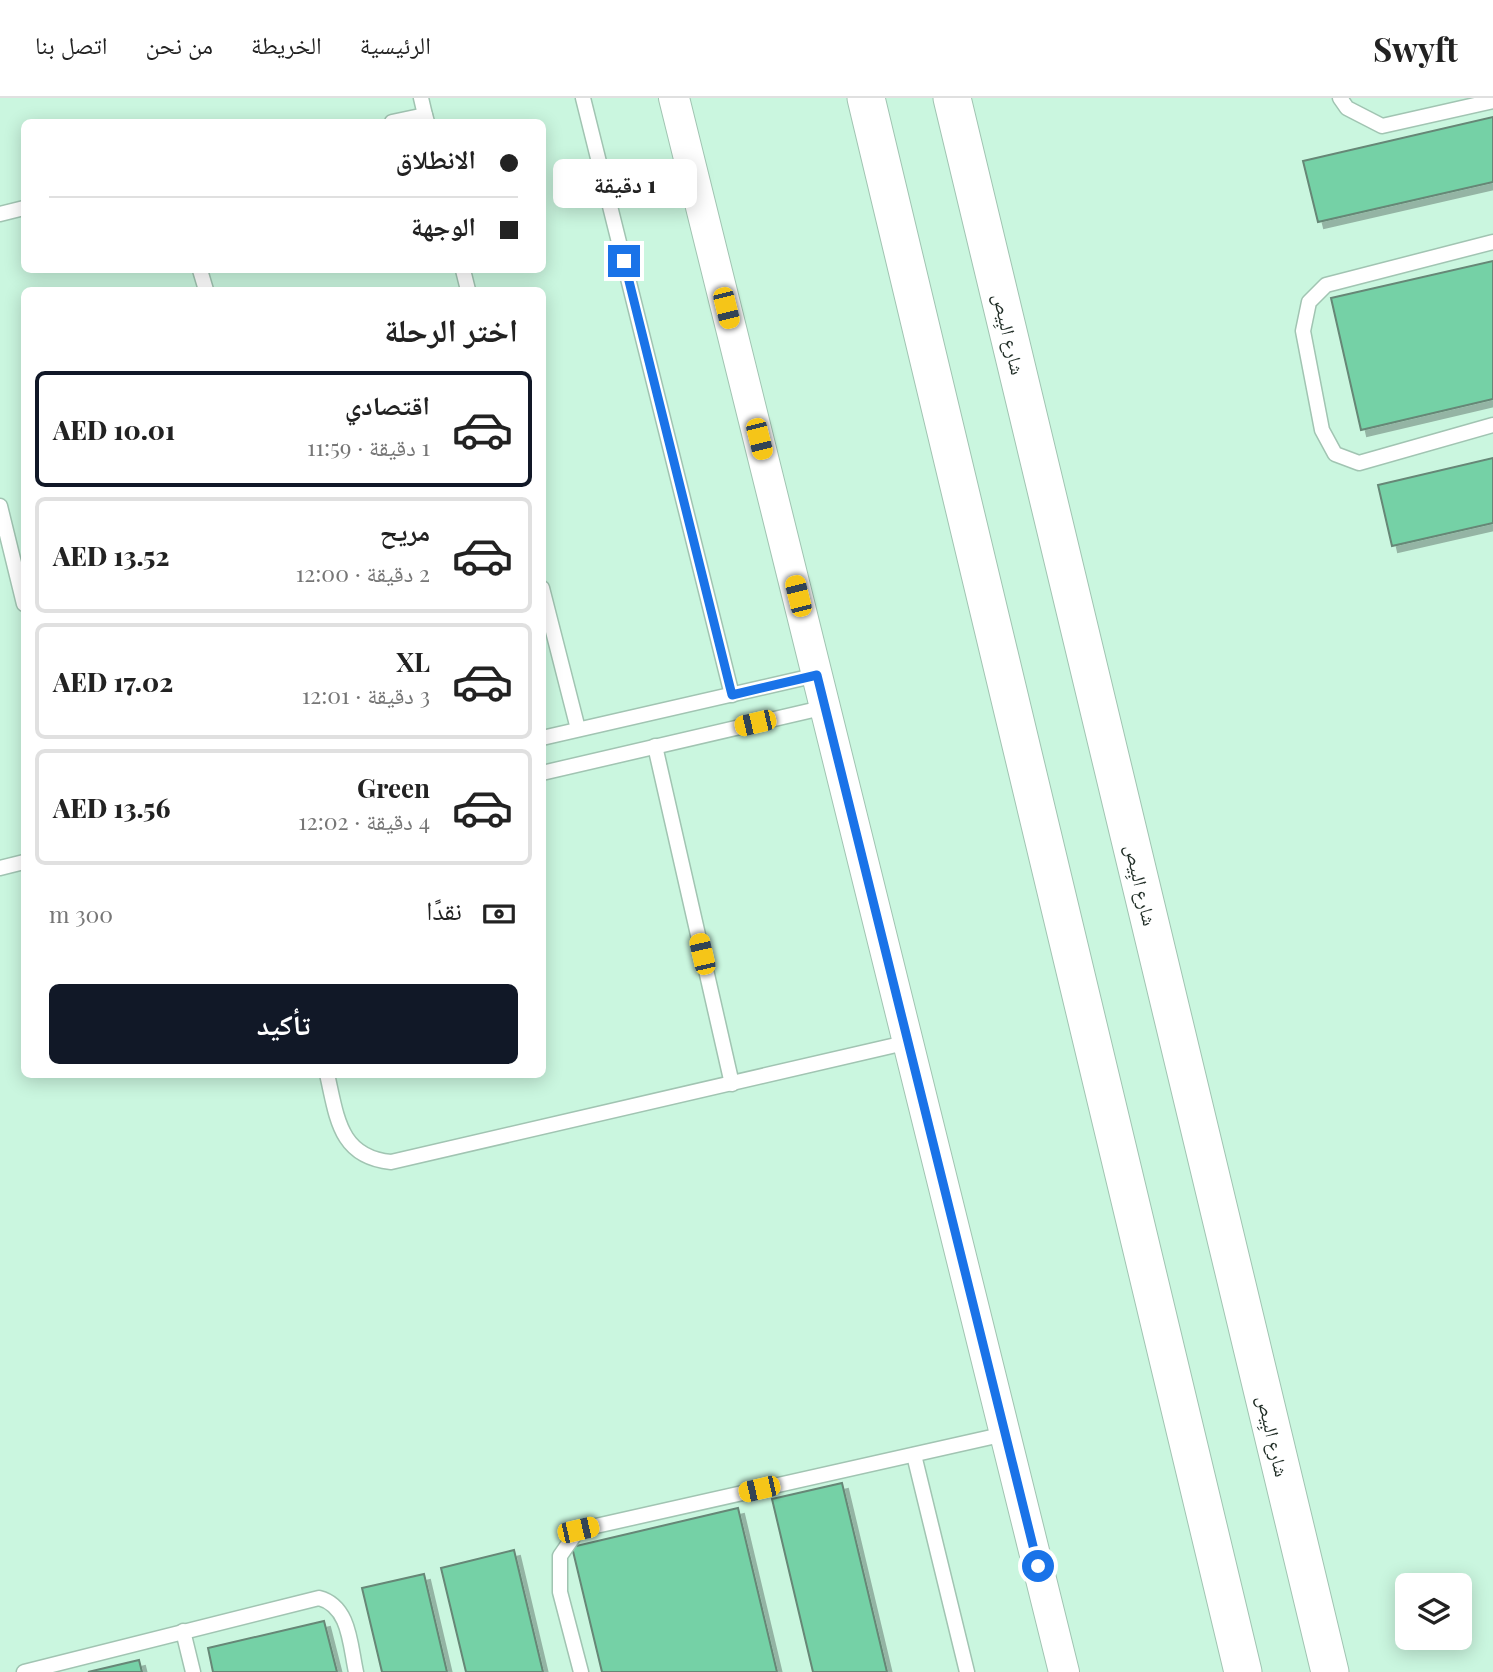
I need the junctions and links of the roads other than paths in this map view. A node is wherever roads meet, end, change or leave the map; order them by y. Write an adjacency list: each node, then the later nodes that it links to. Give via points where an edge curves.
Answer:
1 (421, 98): 8 (lane)
2 (583, 98): 17 (lane)
3 (674, 98): 16 (street)
4 (866, 98): 37 (street)
5 (952, 98): 38 (street, شارع البِيص)
6 (1340, 98): 7 (lane, via 1347,108 1382,126)
7 (1493, 101)
8 (426, 119)
9 (21, 209): 10 (lane)
10 (0, 214)
11 (1493, 242): 12 (lane, via 1326,285 1309,302 1303,331 1322,430 1335,454 1359,463)
12 (1493, 425)
13 (0, 506): 14 (lane)
14 (21, 592)
15 (546, 604): 19 (lane)
16 (817, 675): 17 (lane); 18 (street)
17 (732, 695): 19 (lane)
18 (825, 707): 21 (lane); 25 (street)
19 (578, 729): 20 (lane)
20 (546, 737)
21 (654, 746): 22 (lane); 27 (lane)
22 (546, 772)
23 (21, 863): 24 (lane)
24 (0, 868)
25 (909, 1042): 27 (lane); 28 (street)
26 (328, 1078): 27 (lane, via 345,1139 365,1156 391,1162)
27 (732, 1084)
28 (1005, 1434): 29 (lane); 36 (street)
29 (914, 1455): 34 (lane, via 578,1530 560,1556 560,1591); 35 (lane)
30 (183, 1631): 31 (lane); 32 (lane); 33 (lane, via 319,1598 337,1606 343,1615)
31 (24, 1672)
32 (193, 1672)
33 (356, 1672)
34 (581, 1672)
35 (967, 1672)
36 (1064, 1672)
37 (1243, 1672)
38 (1330, 1672)

